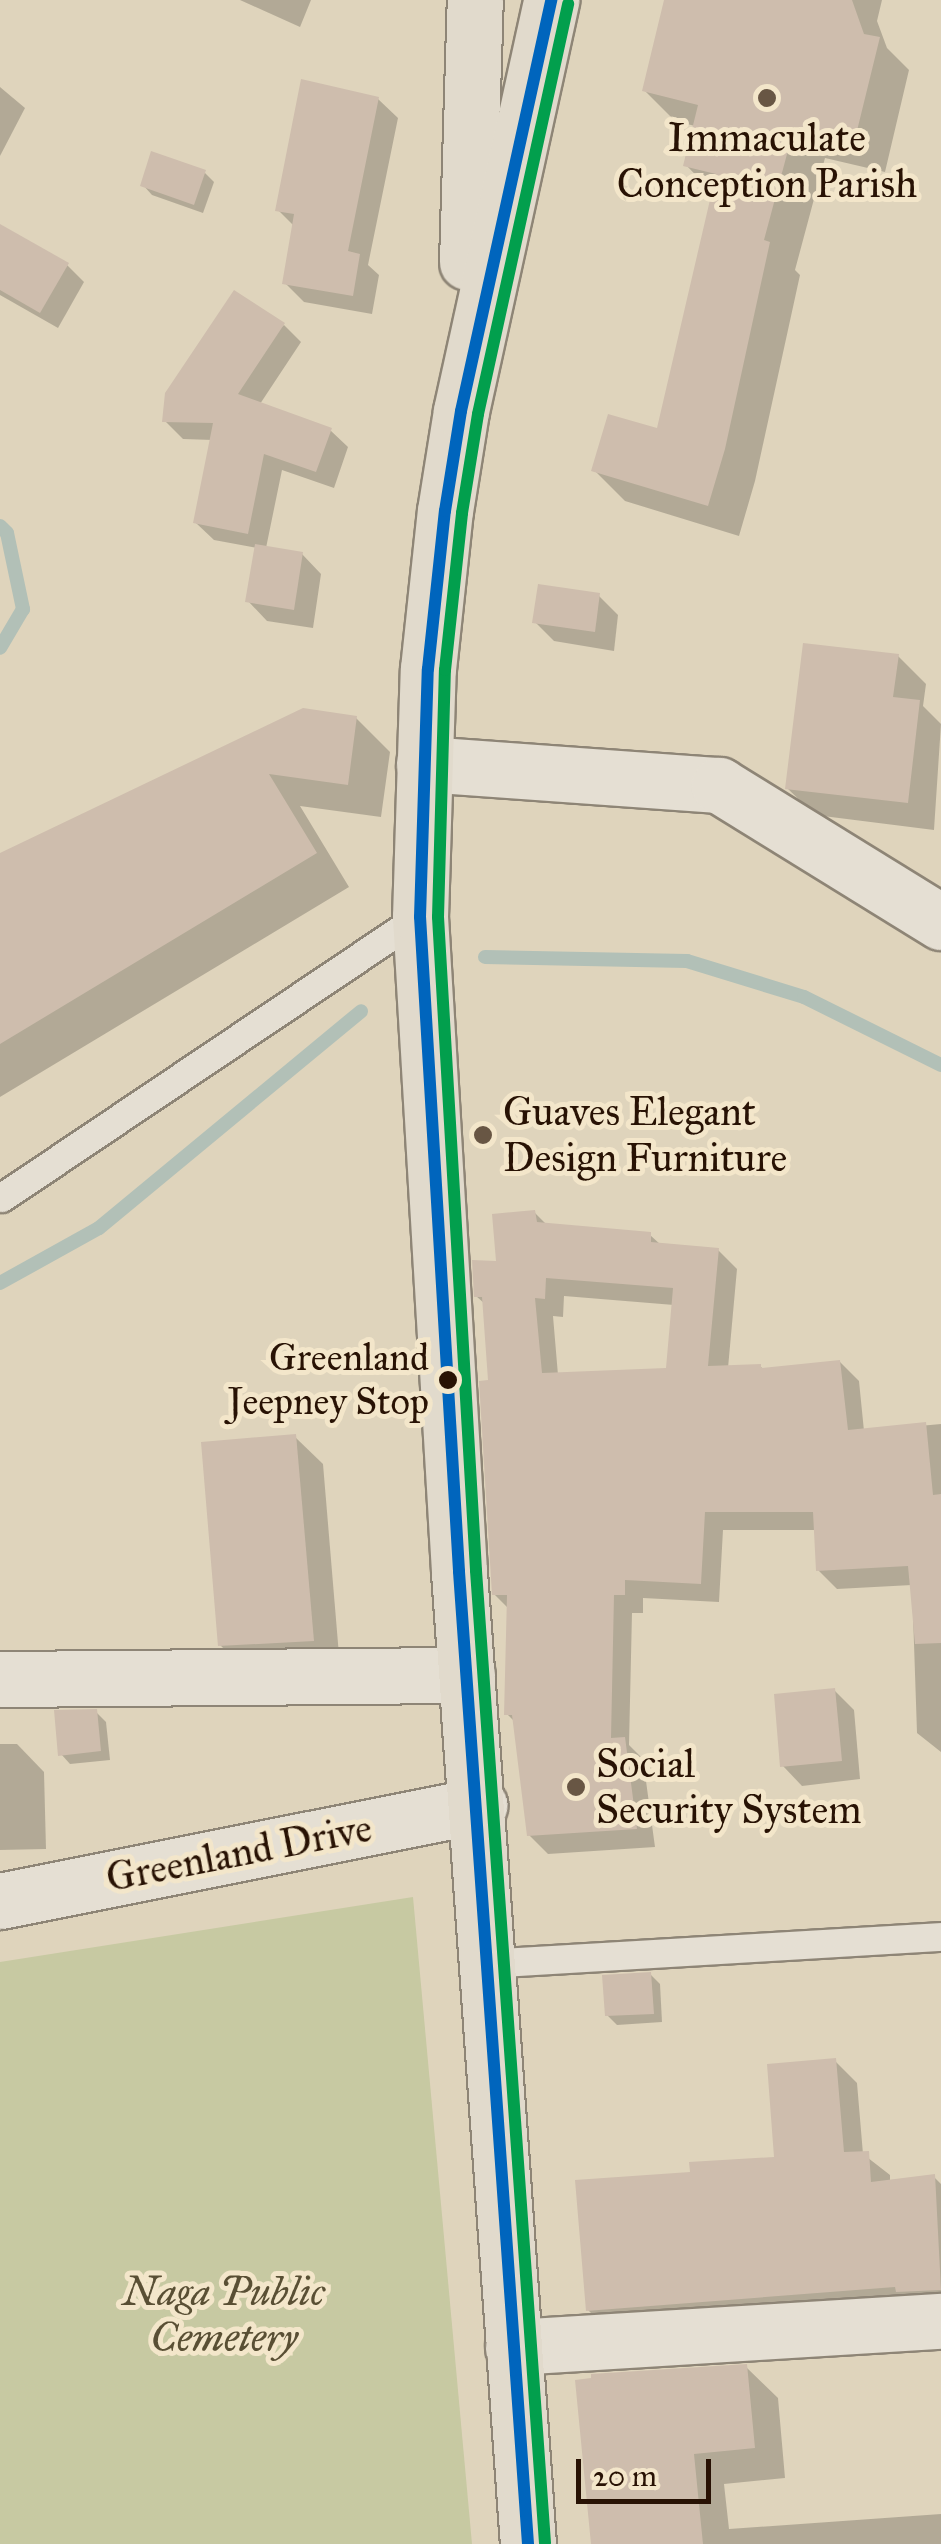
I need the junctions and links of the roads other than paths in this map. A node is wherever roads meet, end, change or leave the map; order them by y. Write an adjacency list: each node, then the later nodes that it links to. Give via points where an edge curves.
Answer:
1 (474, 0): 3 (main road)
2 (551, 0): 3 (main road)
3 (461, 411): 4 (main road, via 445,511)
4 (424, 764): 5 (main road); 6 (street, via 719,785)
5 (420, 917): 7 (lane); 8 (main road)
6 (941, 922)
7 (2, 1198)
8 (467, 1675): 9 (street); 10 (main road)
9 (0, 1679)
10 (479, 1805): 11 (street, Greenland Drive); 13 (main road)
11 (0, 1901)
12 (941, 1937): 13 (lane)
13 (486, 1964): 15 (main road)
14 (941, 2321): 15 (street)
15 (513, 2347): 16 (main road)
16 (528, 2544)

